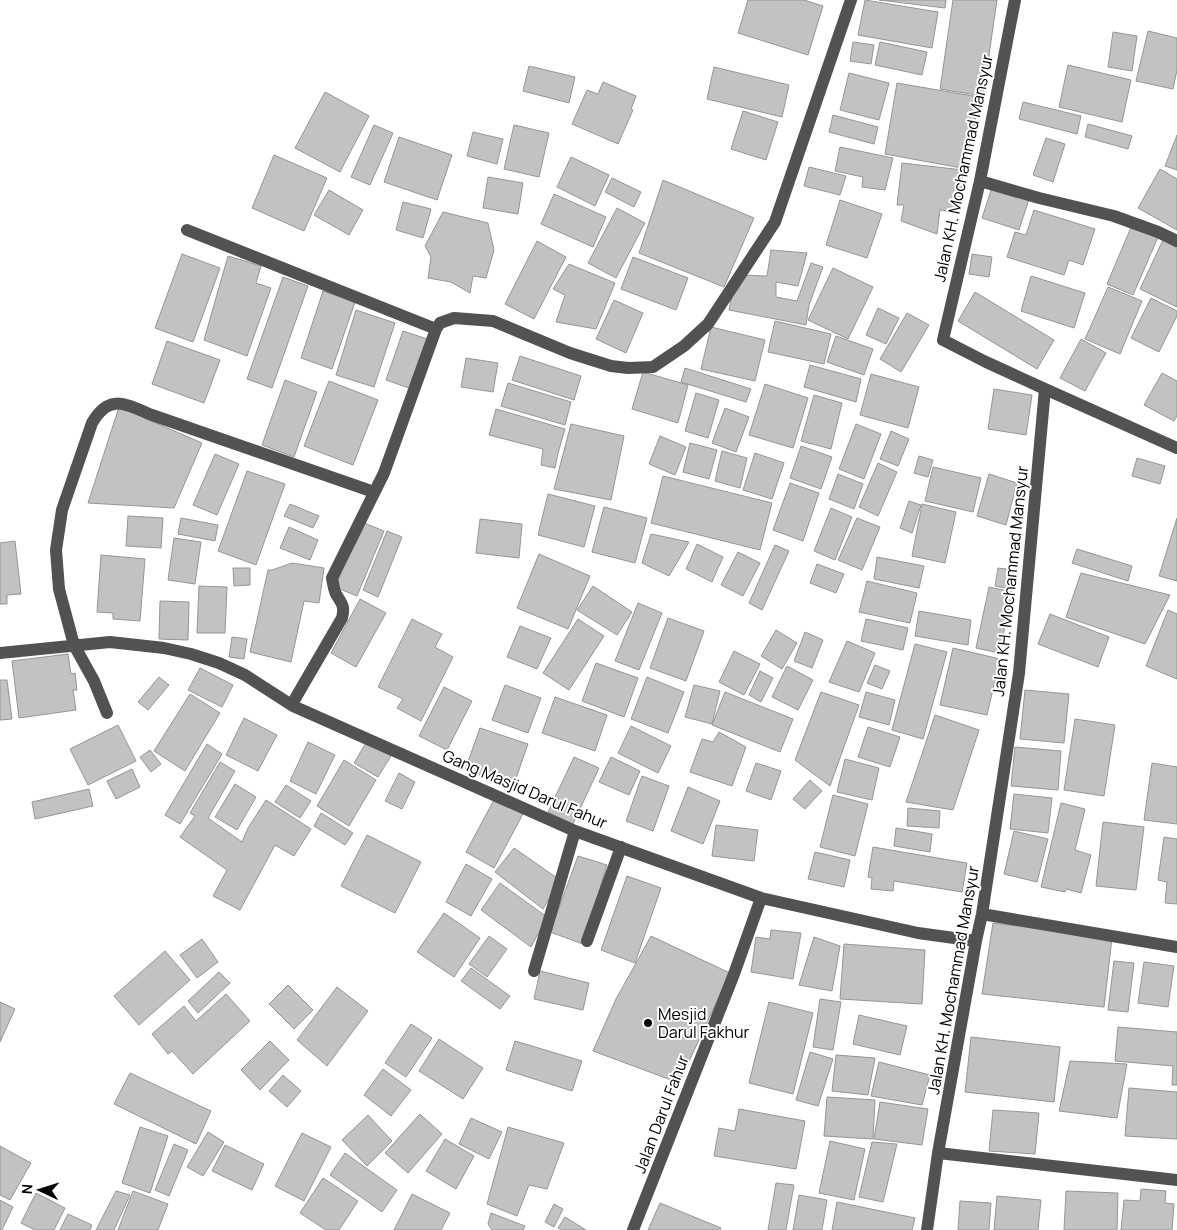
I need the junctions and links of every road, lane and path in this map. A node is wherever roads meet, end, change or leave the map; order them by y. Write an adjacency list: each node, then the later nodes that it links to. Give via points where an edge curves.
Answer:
1 (850, 0): 6 (street, via 775,222 708,324 684,346 653,367 628,368 570,353 494,320 454,318 440,323)
2 (1015, 0): 3 (street, Jalan KH. Mochammad Mansyur)
3 (980, 181): 5 (street, via 1114,216); 7 (street, Jalan KH. Mochammad Mansyur, via 943,340)
4 (187, 230): 6 (street)
5 (1177, 241)
6 (436, 329): 9 (street, via 384,473)
7 (1045, 389): 8 (street); 17 (street, Jalan KH. Mochammad Mansyur, via 1019,673)
8 (1177, 448)
9 (374, 492): 10 (street, via 124,403 107,405 92,424 62,510 56,550 59,589); 12 (street, via 332,578 336,594 343,603 342,618)
10 (74, 645): 11 (street, Gang Masjid Darul Fahur); 12 (street, Gang Masjid Darul Fahur, via 110,642 191,654 245,675); 13 (street)
11 (0, 653)
12 (292, 704): 14 (street, Gang Masjid Darul Fahur)
13 (107, 713)
14 (575, 831): 15 (street, Gang Masjid Darul Fahur); 21 (street)
15 (621, 847): 16 (street, Gang Masjid Darul Fahur); 18 (street)
16 (760, 898): 19 (street, Gang Masjid Darul Fahur, via 918,933); 24 (street, Jalan Darul Fahur)
17 (982, 914): 19 (street, Jalan KH. Mochammad Mansyur); 20 (street)
18 (587, 941)
19 (976, 941): 22 (street, Jalan KH. Mochammad Mansyur)
20 (1177, 948)
21 (534, 971)
22 (938, 1153): 23 (street); 25 (street, Jalan KH. Mochammad Mansyur)
23 (1177, 1180)
24 (633, 1230)
25 (927, 1230)

